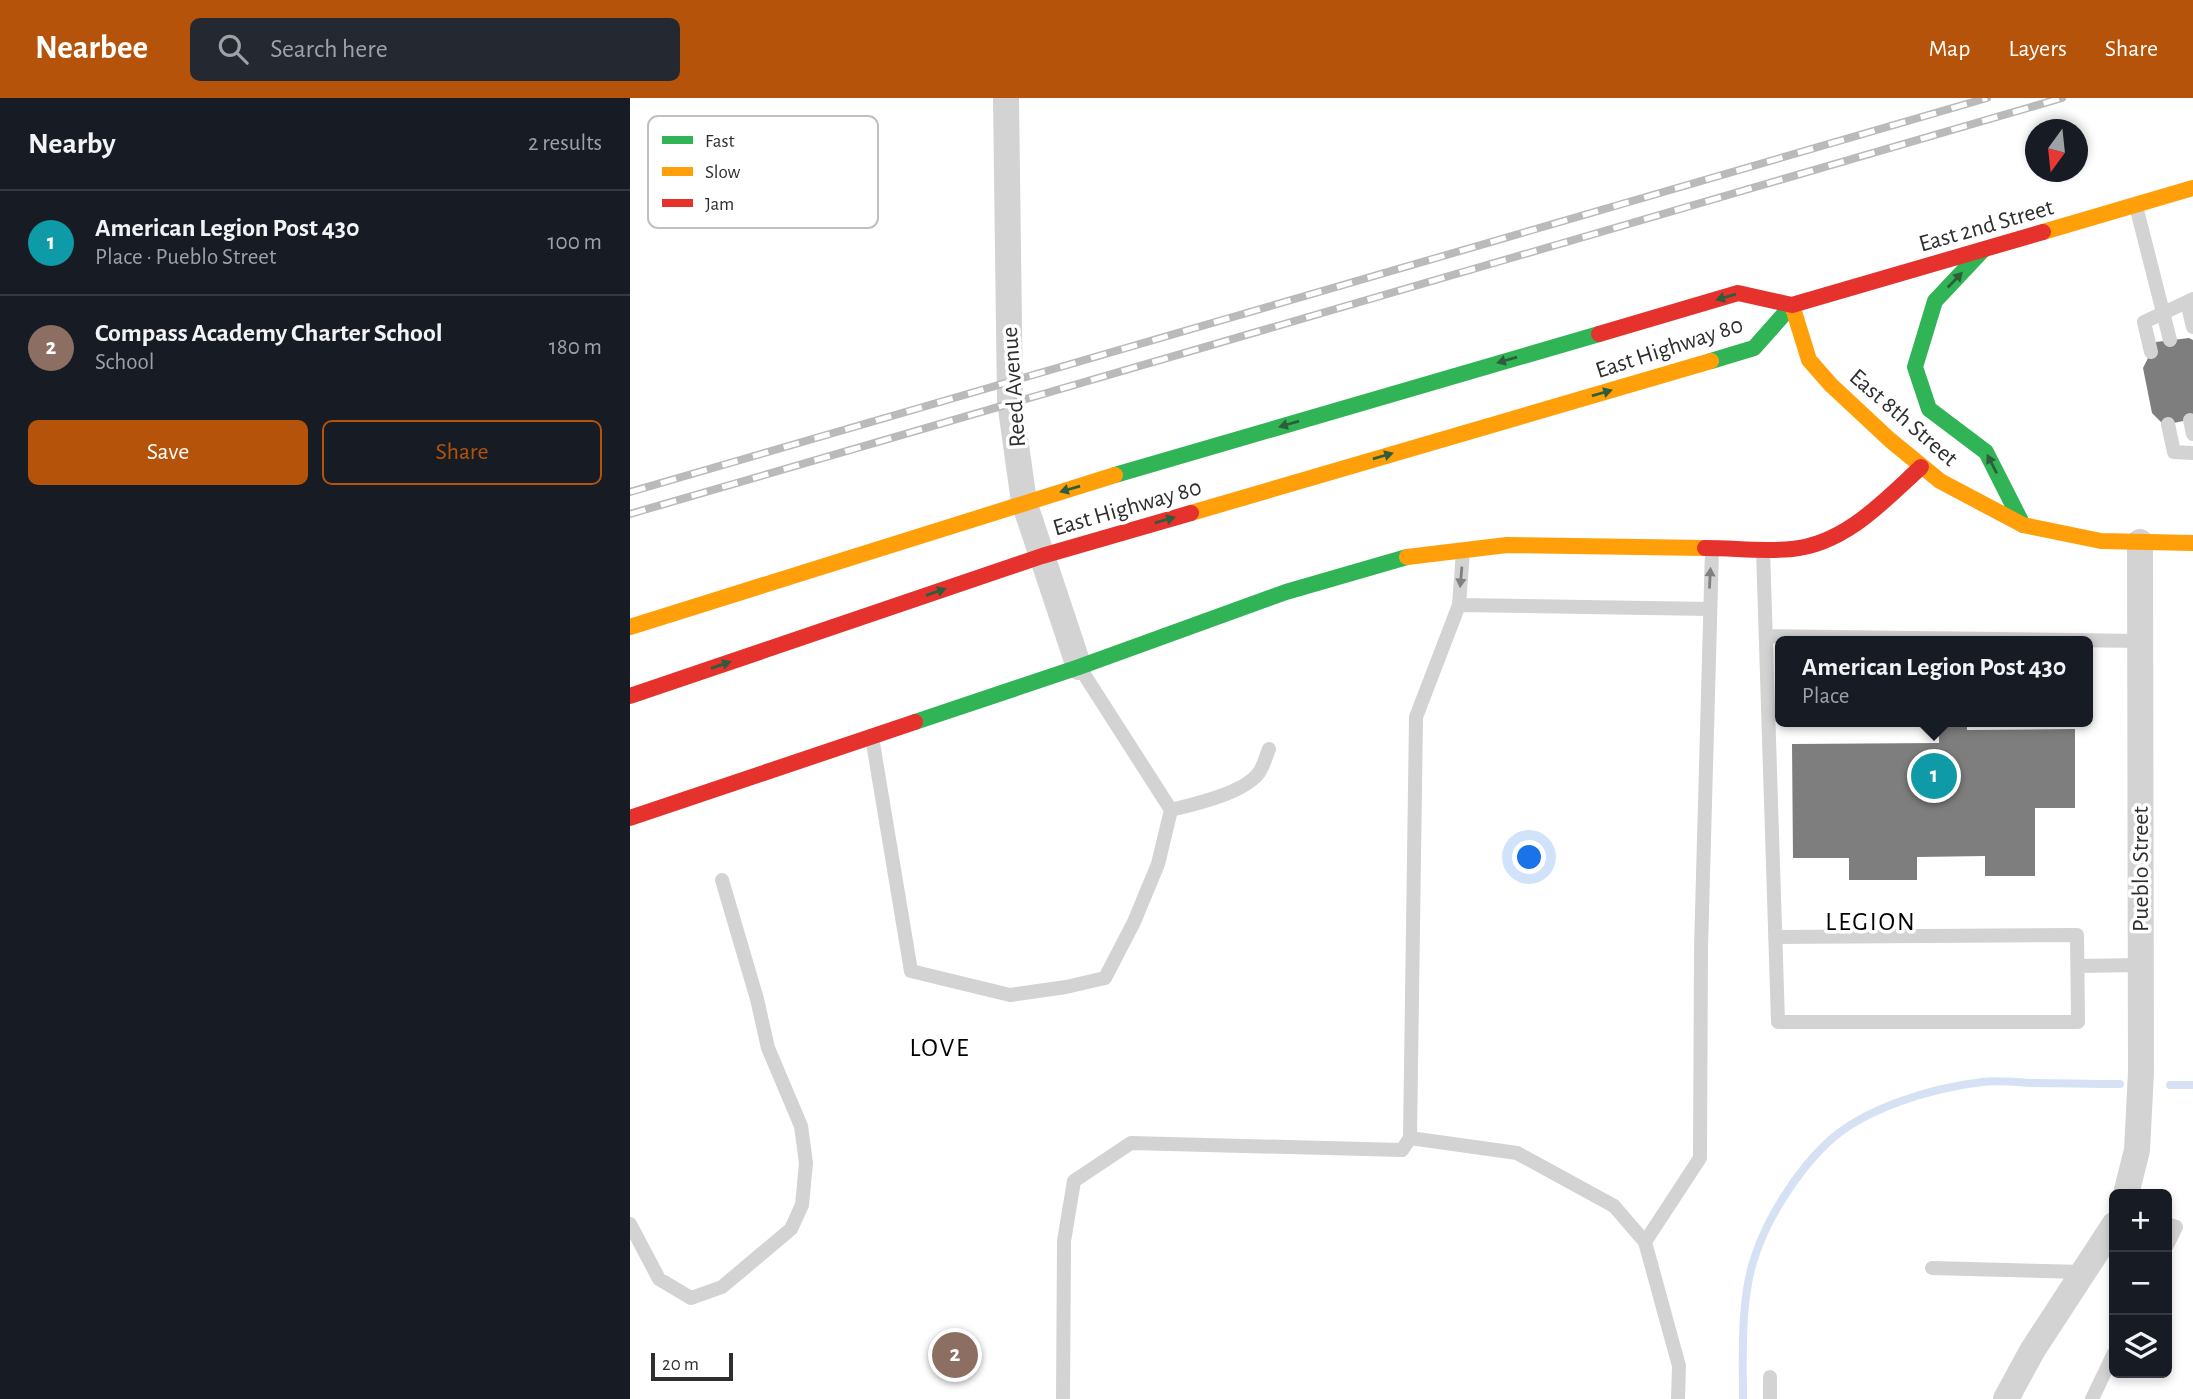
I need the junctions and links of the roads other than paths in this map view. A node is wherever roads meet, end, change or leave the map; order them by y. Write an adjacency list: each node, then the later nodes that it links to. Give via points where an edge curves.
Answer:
1 (1006, 98): 14 (street, Reed Avenue, via 1009,383)
2 (2193, 188): 3 (main road, East 2nd Street)
3 (2136, 205): 4 (main road, East 2nd Street); 7 (lane)
4 (1985, 249): 6 (main road, East 2nd Street); 15 (main road, one-way to 4, via 1986,452 1929,409 1915,367 1935,301)
5 (2190, 300): 7 (lane); 8 (lane)
6 (1792, 305): 13 (main road, East 8th Street, via 1808,360); 14 (main road, East Highway 80, one-way to 14, via 1738,293); 21 (main road, East Highway 80, one-way to 6, via 1754,348)
7 (2163, 313): 9 (lane); 10 (lane, via 2144,322)
8 (2193, 327)
9 (2170, 340)
10 (2151, 352)
11 (2168, 424): 12 (lane, via 2174,452)
12 (2193, 453)
13 (1921, 467): 15 (main road, East 8th Street); 20 (main road, via 1843,534 1814,545)
14 (1024, 502): 21 (street, Reed Avenue); 24 (main road, East Highway 80)
15 (2023, 525): 16 (main road, East 8th Street, via 2088,539)
16 (2140, 542): 17 (main road, East 8th Street); 28 (street, Pueblo Street)
17 (2193, 543)
18 (1712, 548): 19 (main road, via 1544,544); 20 (main road); 23 (lane, one-way to 18)
19 (1464, 549): 22 (lane, one-way to 22); 29 (main road, via 1416,555 1332,576)
20 (1763, 549): 25 (lane)
21 (1042, 556): 29 (street, Reed Avenue); 30 (main road, East Highway 80, one-way to 21)
22 (1459, 605): 23 (lane); 39 (lane, via 1416,717)
23 (1709, 609): 43 (lane, via 1700,1158)
24 (630, 627)
25 (1766, 636): 26 (lane); 36 (lane)
26 (1775, 636)
27 (2093, 640): 28 (lane)
28 (2140, 641): 37 (street, Pueblo Street)
29 (1079, 667): 31 (main road); 33 (lane)
30 (630, 696)
31 (872, 737): 33 (lane, via 911,971 1010,995 1105,978 1158,864); 34 (main road)
32 (1269, 749): 33 (lane, via 1258,774 1234,790)
33 (1171, 810)
34 (630, 818)
35 (722, 880): 41 (lane, via 768,1048 801,1126 806,1163 802,1205 791,1229 750,1264 722,1287 691,1298 659,1279)
36 (1775, 937): 38 (lane, via 2077,935); 38 (lane, via 1778,1022 2078,1022)
37 (2140, 965): 38 (lane); 40 (street, Pueblo Street, via 2139,1132)
38 (2078, 966)
39 (1410, 1138): 43 (lane, via 1517,1153 1614,1206); 48 (lane, via 1402,1150 1131,1143 1074,1181 1064,1241)
40 (2128, 1189)
41 (630, 1224)
42 (2109, 1232): 45 (street)
43 (1645, 1242): 49 (lane, via 1678,1366)
44 (1932, 1268): 45 (lane)
45 (2082, 1272): 51 (street)
46 (2109, 1363): 52 (lane)
47 (1770, 1377): 50 (lane)
48 (1063, 1399)
49 (1678, 1399)
50 (1770, 1399)
51 (2006, 1399)
52 (2092, 1399)

